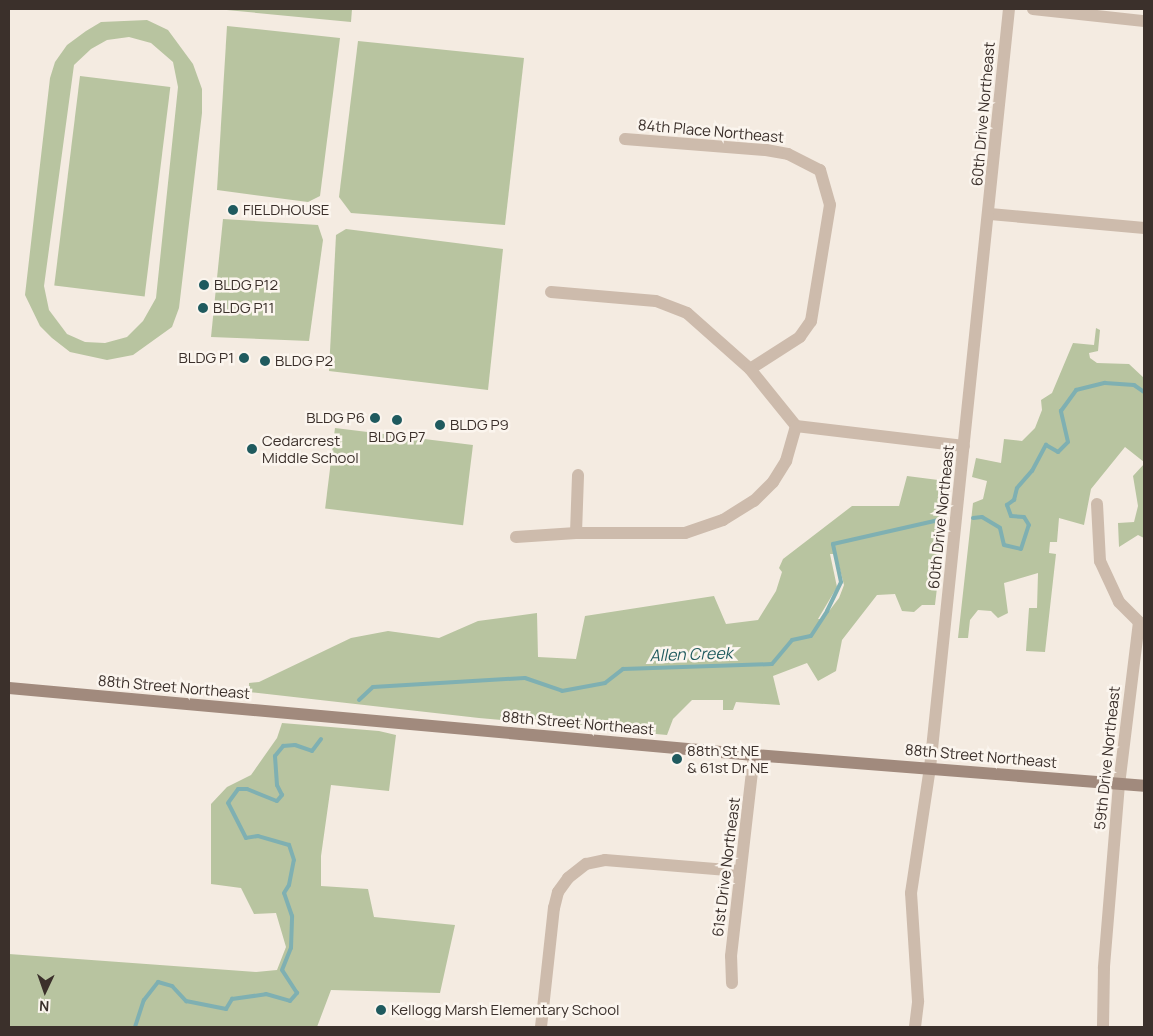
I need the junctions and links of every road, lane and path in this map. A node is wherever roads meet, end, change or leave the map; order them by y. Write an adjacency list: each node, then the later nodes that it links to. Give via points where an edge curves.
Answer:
1 (1009, 9): 5 (street, 60th Drive Northeast)
2 (1032, 9): 3 (street)
3 (1144, 21)
4 (625, 139): 8 (street, 84th Place Northeast, via 766,150 788,154 820,170 830,205 811,321 800,337)
5 (990, 214): 6 (street); 10 (street, 60th Drive Northeast)
6 (1144, 228)
7 (551, 292): 8 (street, via 656,301 687,313)
8 (750, 369): 9 (street)
9 (796, 426): 10 (street); 13 (street, via 786,461 773,482 754,500 723,520 685,534)
10 (964, 446): 17 (street, 60th Drive Northeast)
11 (578, 474): 13 (street)
12 (1097, 504): 18 (street, 59th Drive Northeast, via 1100,562 1119,602 1139,622)
13 (576, 532): 14 (street)
14 (516, 537)
15 (9, 688): 16 (main road, 88th Street Northeast)
16 (754, 755): 17 (main road, 88th Street Northeast); 20 (street, 61st Drive Northeast, via 748,830)
17 (930, 768): 18 (main road, 88th Street Northeast); 23 (street, 60th Drive Northeast, via 912,893 918,1001)
18 (1119, 784): 19 (main road, 88th Street Northeast); 24 (street, 59th Drive Northeast, via 1104,968)
19 (1144, 786)
20 (740, 871): 21 (street, 61st Drive Northeast); 22 (street, via 605,860 586,864 568,878 558,892 554,908)
21 (732, 982)
22 (541, 1027)
23 (915, 1027)
24 (1103, 1027)

